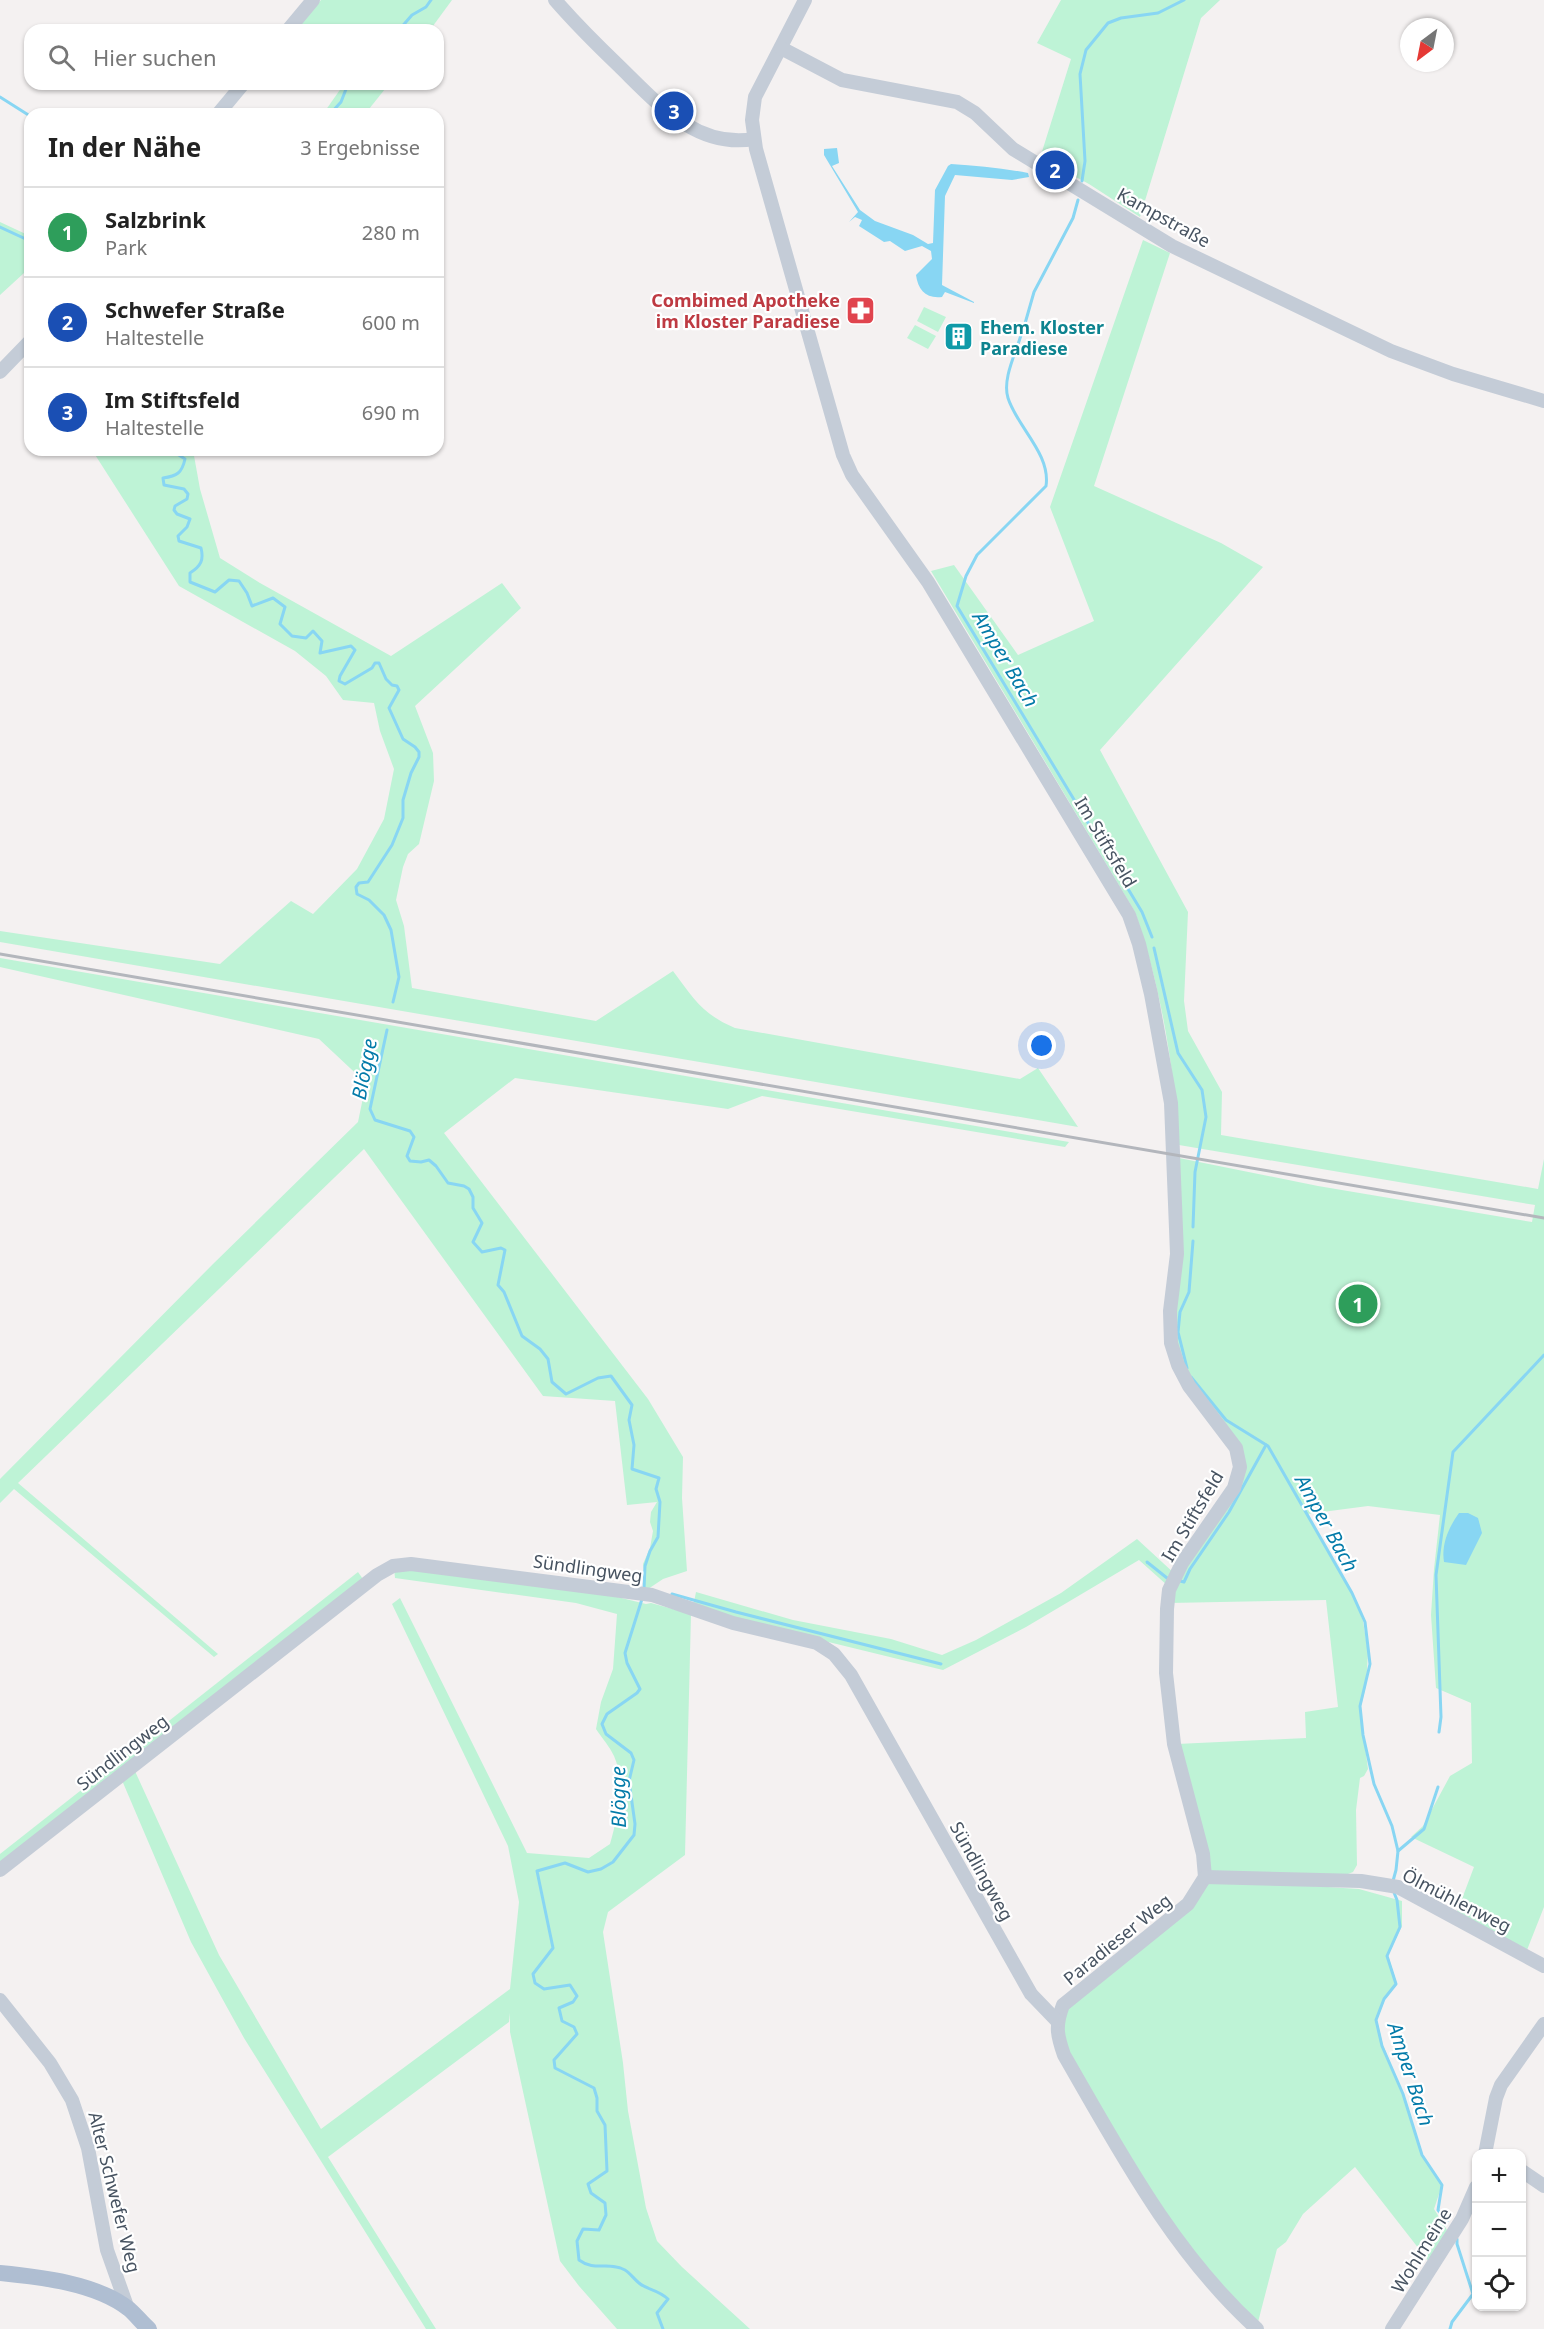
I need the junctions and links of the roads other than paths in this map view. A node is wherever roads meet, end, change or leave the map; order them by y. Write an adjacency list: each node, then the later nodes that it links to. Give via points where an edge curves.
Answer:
1 (313, 0): 4 (street)
2 (555, 0): 8 (street, via 674,117 714,138)
3 (805, 0): 5 (street, Im Stiftsfeld)
4 (293, 24)
5 (781, 48): 8 (street, Im Stiftsfeld, via 755,97); 11 (street, Kampstraße, via 842,80 957,102 975,113 1013,149 1172,246 1391,351)
6 (238, 90): 7 (street)
7 (223, 108)
8 (754, 139): 13 (street, Im Stiftsfeld, via 843,455 852,475 928,582 1129,915 1139,944 1171,1103 1177,1254 1170,1311 1171,1343 1189,1386 1236,1449 1240,1467 1234,1488 1182,1563 1169,1590 1167,1609 1166,1673 1174,1744 1203,1854)
9 (24, 347): 10 (street)
10 (0, 372)
11 (1544, 400)
12 (0, 1870): 16 (street, Sündlingweg, via 393,1566 411,1564 652,1595 733,1623 817,1643 834,1654 851,1675 1031,1994)
13 (1205, 1877): 14 (street, Ölmühlenweg, via 1361,1881 1392,1886); 16 (street, Paradieser Weg, via 1188,1904 1064,2005)
14 (1544, 1966)
15 (0, 2000): 23 (street, Alter Schwefer Weg, via 50,2063 72,2100 88,2148 107,2250)
16 (1057, 2021): 25 (street, via 1064,2055 1143,2192 1208,2281)
17 (1544, 2024): 18 (street, via 1501,2085)
18 (1489, 2149)
19 (1526, 2174): 20 (street)
20 (1544, 2186)
21 (1472, 2196): 26 (street, Wohlmeine, via 1462,2219)
22 (0, 2273): 23 (main road, via 36,2276 96,2291)
23 (128, 2308): 24 (main road)
24 (149, 2329)
25 (1257, 2329)
26 (1392, 2329)

